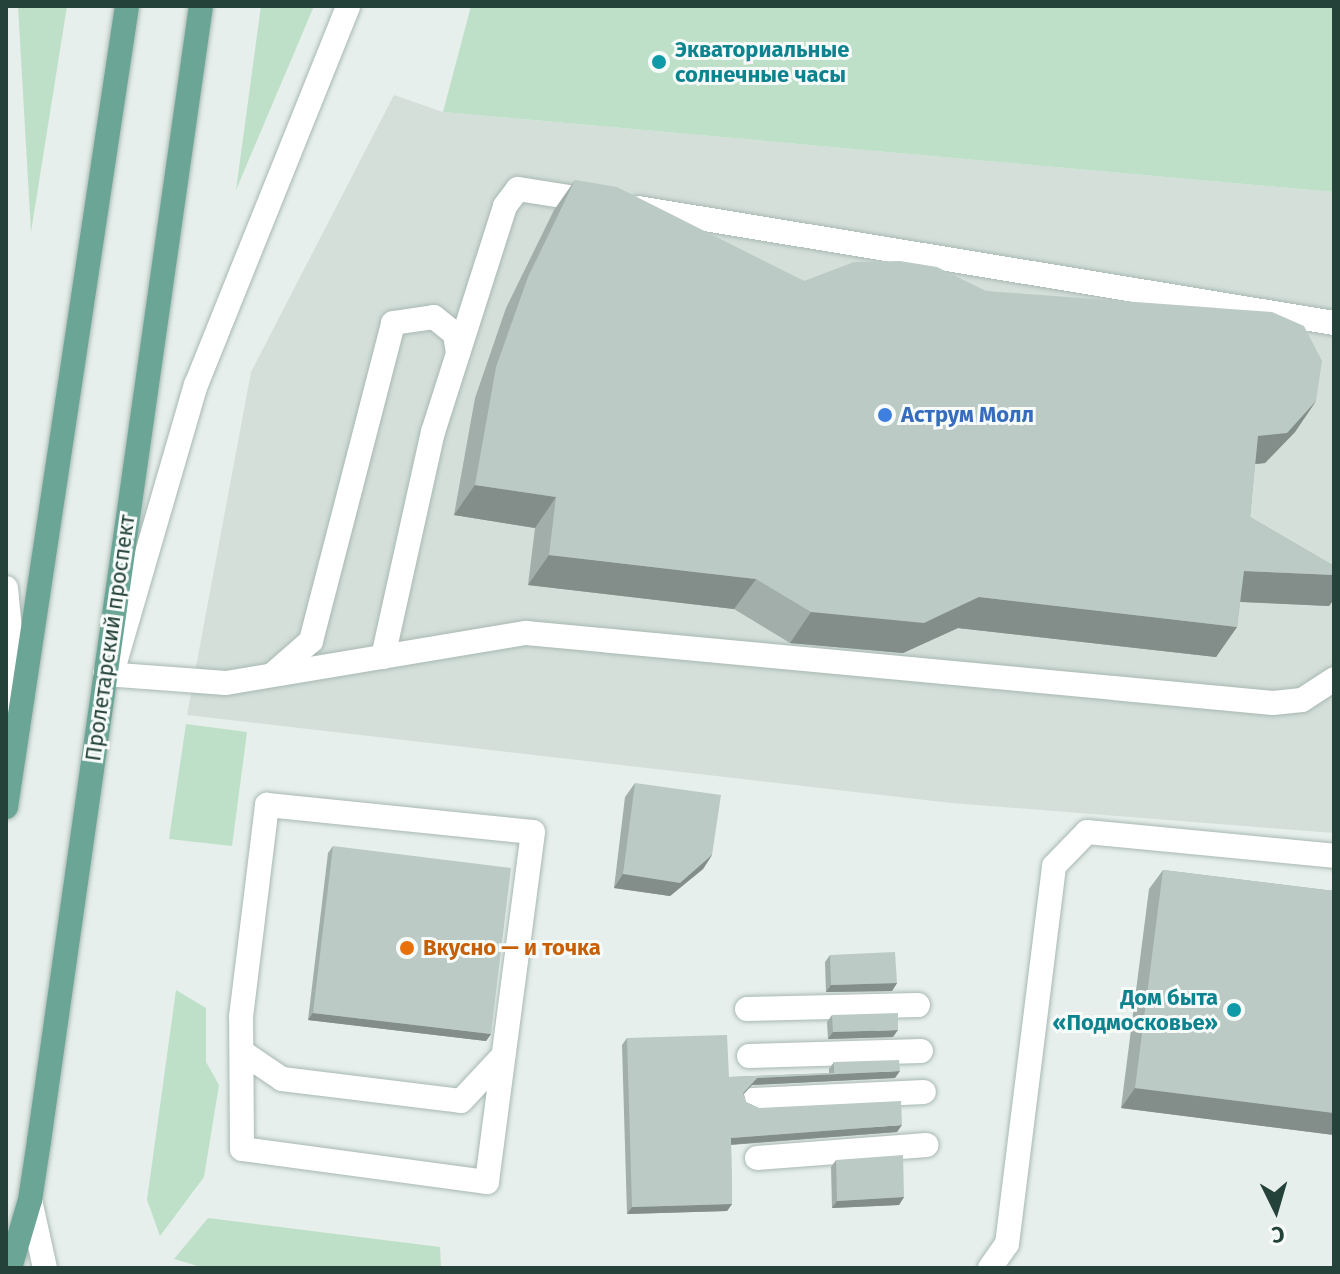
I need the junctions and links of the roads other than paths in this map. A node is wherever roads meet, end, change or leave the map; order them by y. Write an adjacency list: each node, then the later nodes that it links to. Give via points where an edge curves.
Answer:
1 (127, 6): 11 (main road)
2 (201, 6): 8 (main road, Пролетарский проспект)
3 (348, 6): 8 (main road, via 196,385)
4 (1334, 323): 5 (main road, via 518,189 505,206)
5 (458, 353): 7 (main road, via 433,432); 9 (main road, via 455,334 434,317 393,323 311,641)
6 (6, 588): 11 (main road)
7 (383, 657): 9 (main road); 10 (main road, via 526,633 1273,703 1302,700)
8 (109, 674): 9 (main road, via 226,683); 24 (main road, Пролетарский проспект)
9 (272, 675)
10 (1334, 679)
11 (19, 726): 12 (main road)
12 (6, 807)
13 (1334, 856): 27 (main road, via 1087,832 1054,866 1007,1244)
14 (918, 1005): 15 (main road)
15 (747, 1009)
16 (921, 1051): 19 (main road)
17 (242, 1052): 18 (main road, via 282,1079 461,1101); 18 (main road, via 242,1149 487,1182); 18 (main road, via 245,976 267,805 533,832)
18 (503, 1056)
19 (749, 1056)
20 (924, 1092): 21 (main road)
21 (753, 1100)
22 (927, 1145): 23 (main road)
23 (757, 1158)
24 (30, 1200): 25 (main road, Пролетарский проспект); 26 (main road)
25 (10, 1268)
26 (45, 1268)
27 (990, 1268)

